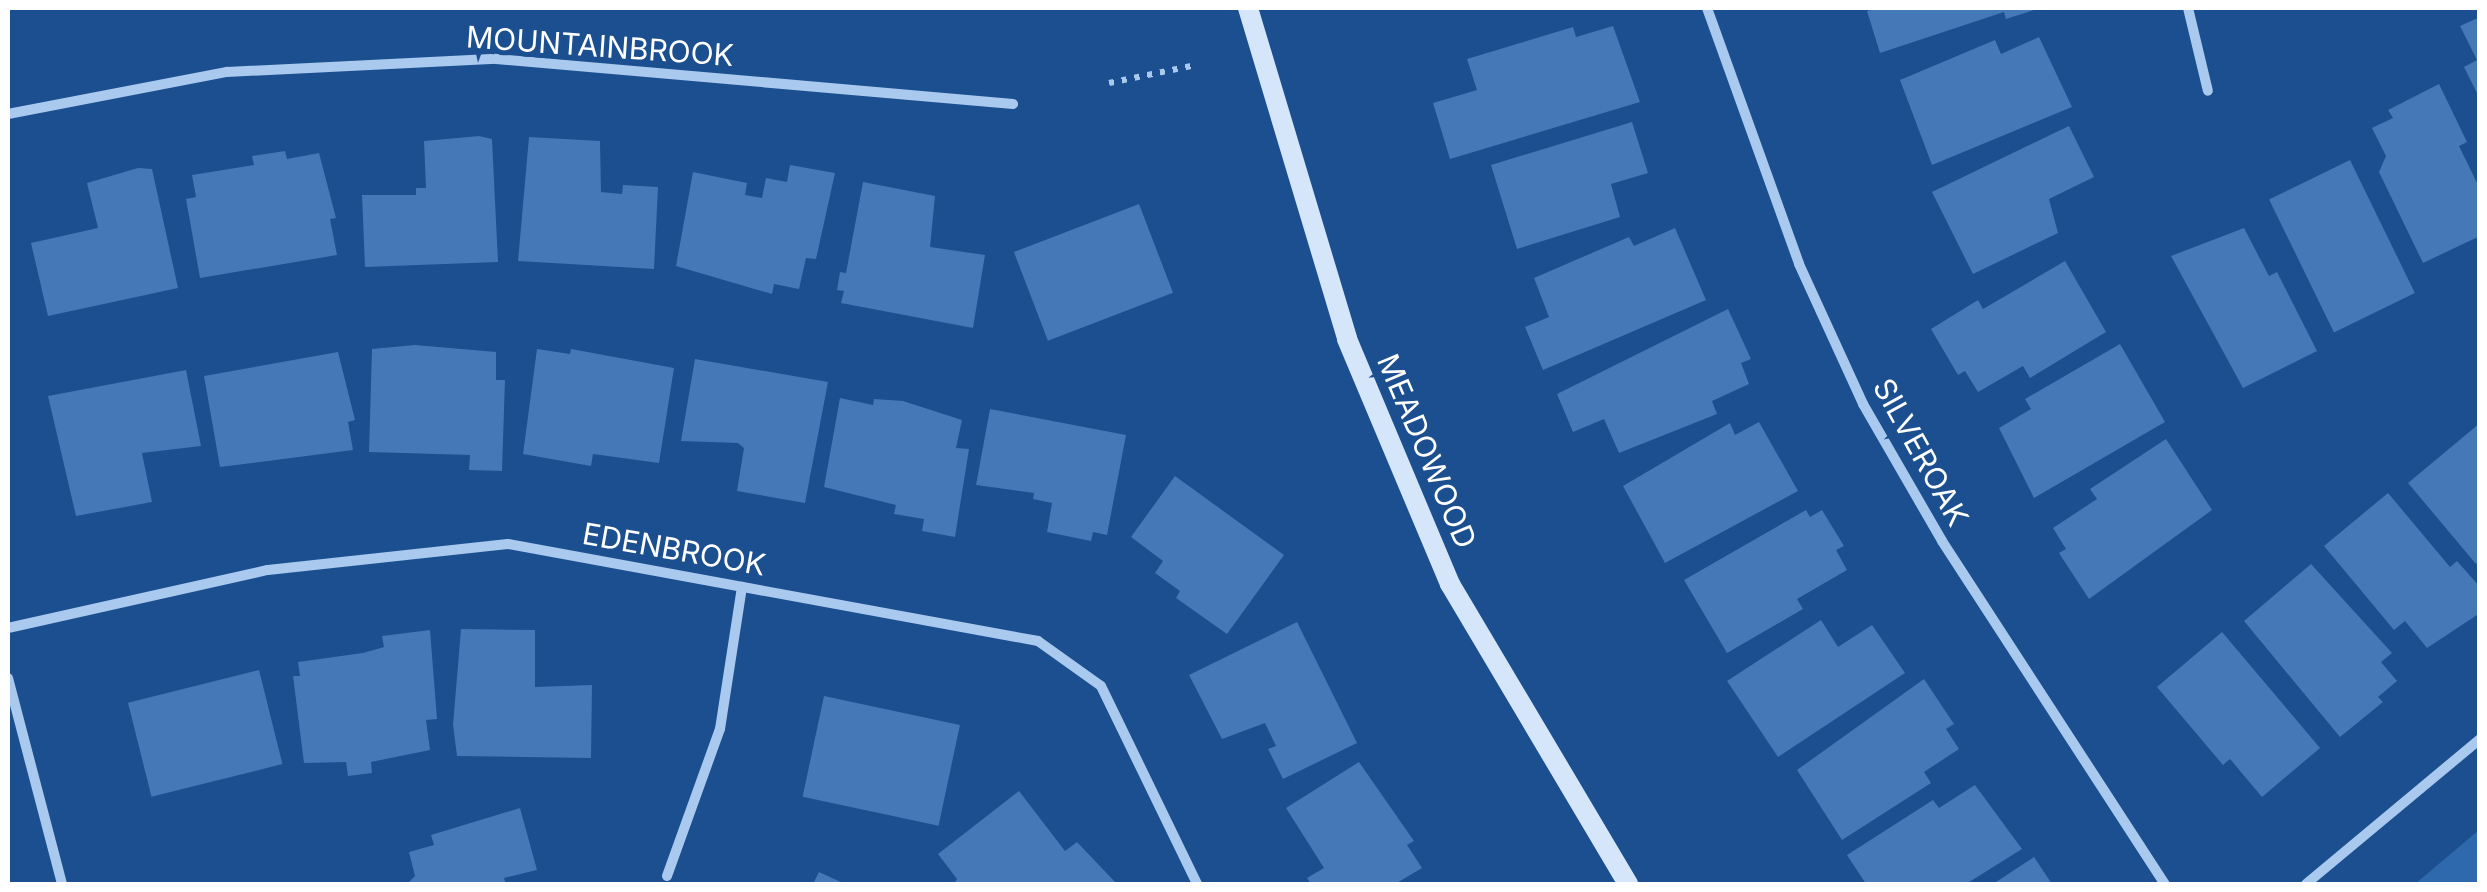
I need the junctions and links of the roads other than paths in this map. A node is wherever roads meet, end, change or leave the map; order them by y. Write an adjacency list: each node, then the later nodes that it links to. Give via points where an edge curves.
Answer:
1 (1248, 8): 14 (main road, MEADOWOOD, via 1347,339 1450,584)
2 (1708, 8): 15 (street, SILVEROAK, via 1793,248 1863,404 1942,541)
3 (2188, 8): 4 (street)
4 (2208, 91)
5 (1012, 104): 6 (street, MOUNTAINBROOK, via 496,59 227,72)
6 (8, 114)
7 (742, 586): 8 (street, EDENBROOK, via 508,544 268,570); 11 (street, via 720,729); 13 (street, EDENBROOK, via 1038,641 1101,686)
8 (8, 628)
9 (8, 678): 12 (street)
10 (2480, 739): 16 (street)
11 (668, 876)
12 (62, 884)
13 (1197, 884)
14 (1628, 884)
15 (2165, 884)
16 (2306, 884)

